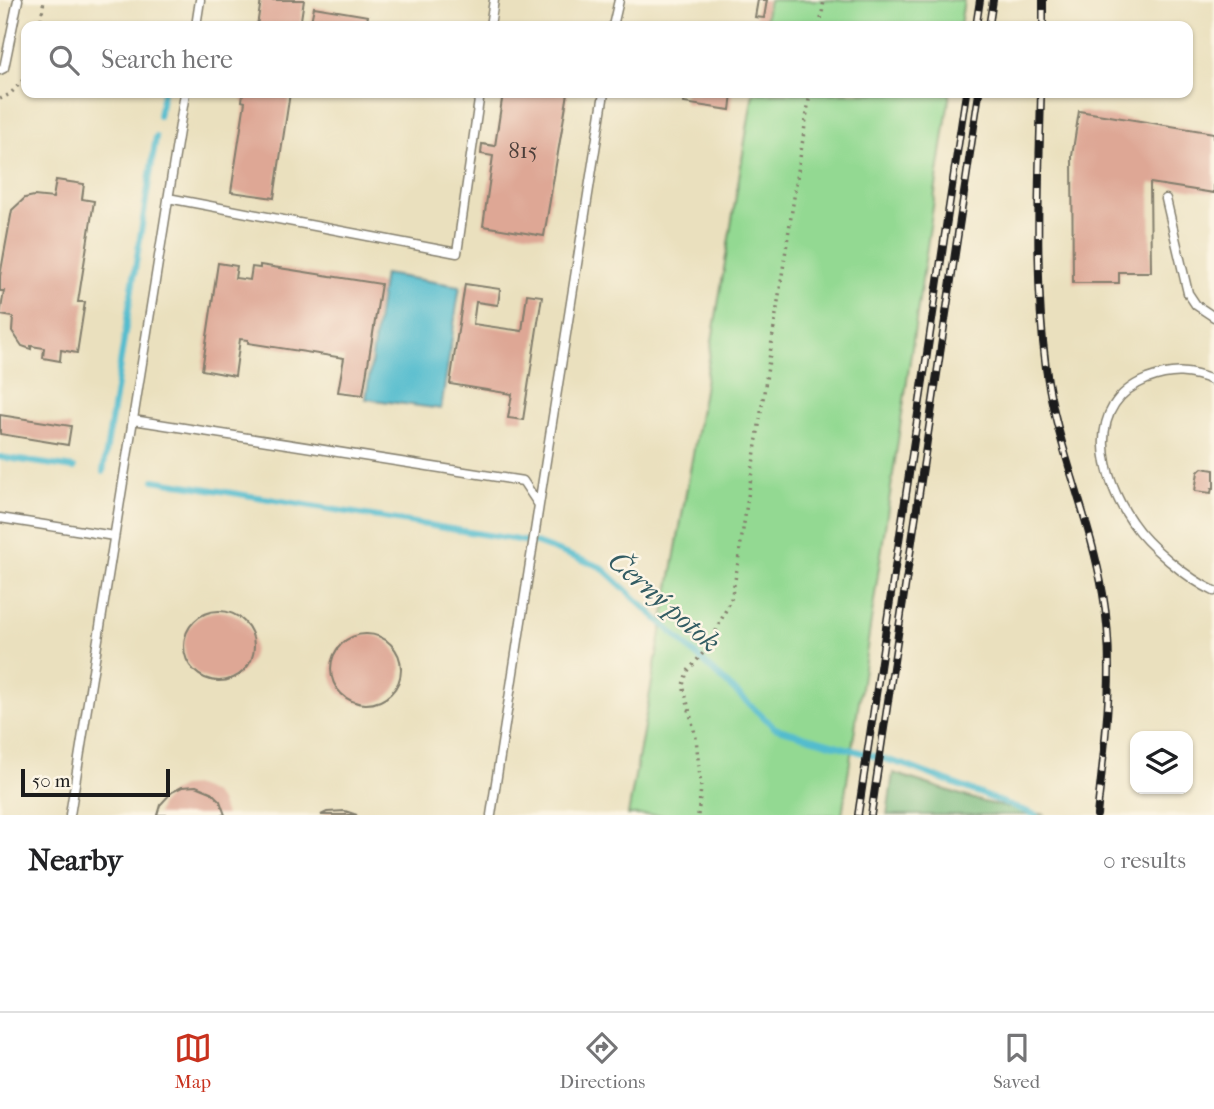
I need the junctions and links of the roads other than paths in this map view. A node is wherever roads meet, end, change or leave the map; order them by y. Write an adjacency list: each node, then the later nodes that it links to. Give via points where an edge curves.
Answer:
1 (18, 0): 8 (lane)
2 (200, 0): 5 (lane)
3 (494, 0): 6 (lane)
4 (619, 0): 7 (lane)
5 (197, 21)
6 (491, 21)
7 (614, 21)
8 (0, 70)
9 (184, 98): 12 (lane)
10 (479, 98): 12 (lane, via 457,253)
11 (603, 98): 17 (lane)
12 (168, 198): 16 (lane)
13 (1166, 199): 14 (lane, via 1188,293)
14 (1214, 317)
15 (1214, 381): 20 (lane, via 1184,371 1165,372 1141,382 1122,396 1102,433 1107,470 1133,525 1175,566)
16 (133, 420): 17 (lane, via 523,481); 19 (lane)
17 (539, 505): 22 (lane)
18 (0, 518): 19 (lane)
19 (114, 536): 21 (lane)
20 (1214, 591)
21 (69, 815)
22 (491, 815)

